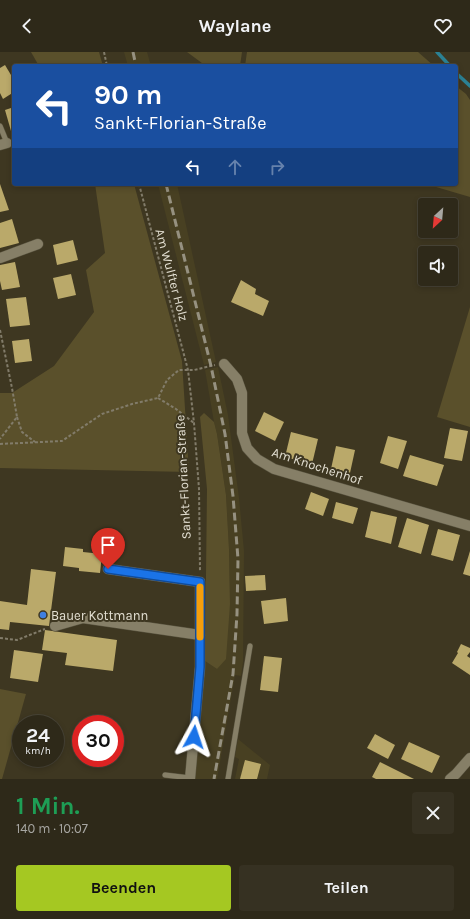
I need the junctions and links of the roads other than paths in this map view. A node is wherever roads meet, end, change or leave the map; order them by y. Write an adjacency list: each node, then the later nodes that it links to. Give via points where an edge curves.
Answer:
1 (0, 126): 2 (lane)
2 (7, 144)
3 (38, 244): 4 (street)
4 (0, 258)
5 (224, 364): 6 (street, Am Knochenhof, via 236,379 242,393 242,433 247,448 257,459 274,469)
6 (470, 526)
7 (108, 569): 9 (street, via 200,582)
8 (55, 626): 9 (street, via 83,618)
9 (200, 635): 13 (street, via 200,667)
10 (250, 646): 14 (lane)
11 (470, 758): 15 (street)
12 (165, 775): 13 (lane)
13 (190, 779)
14 (228, 779)
15 (450, 779)

